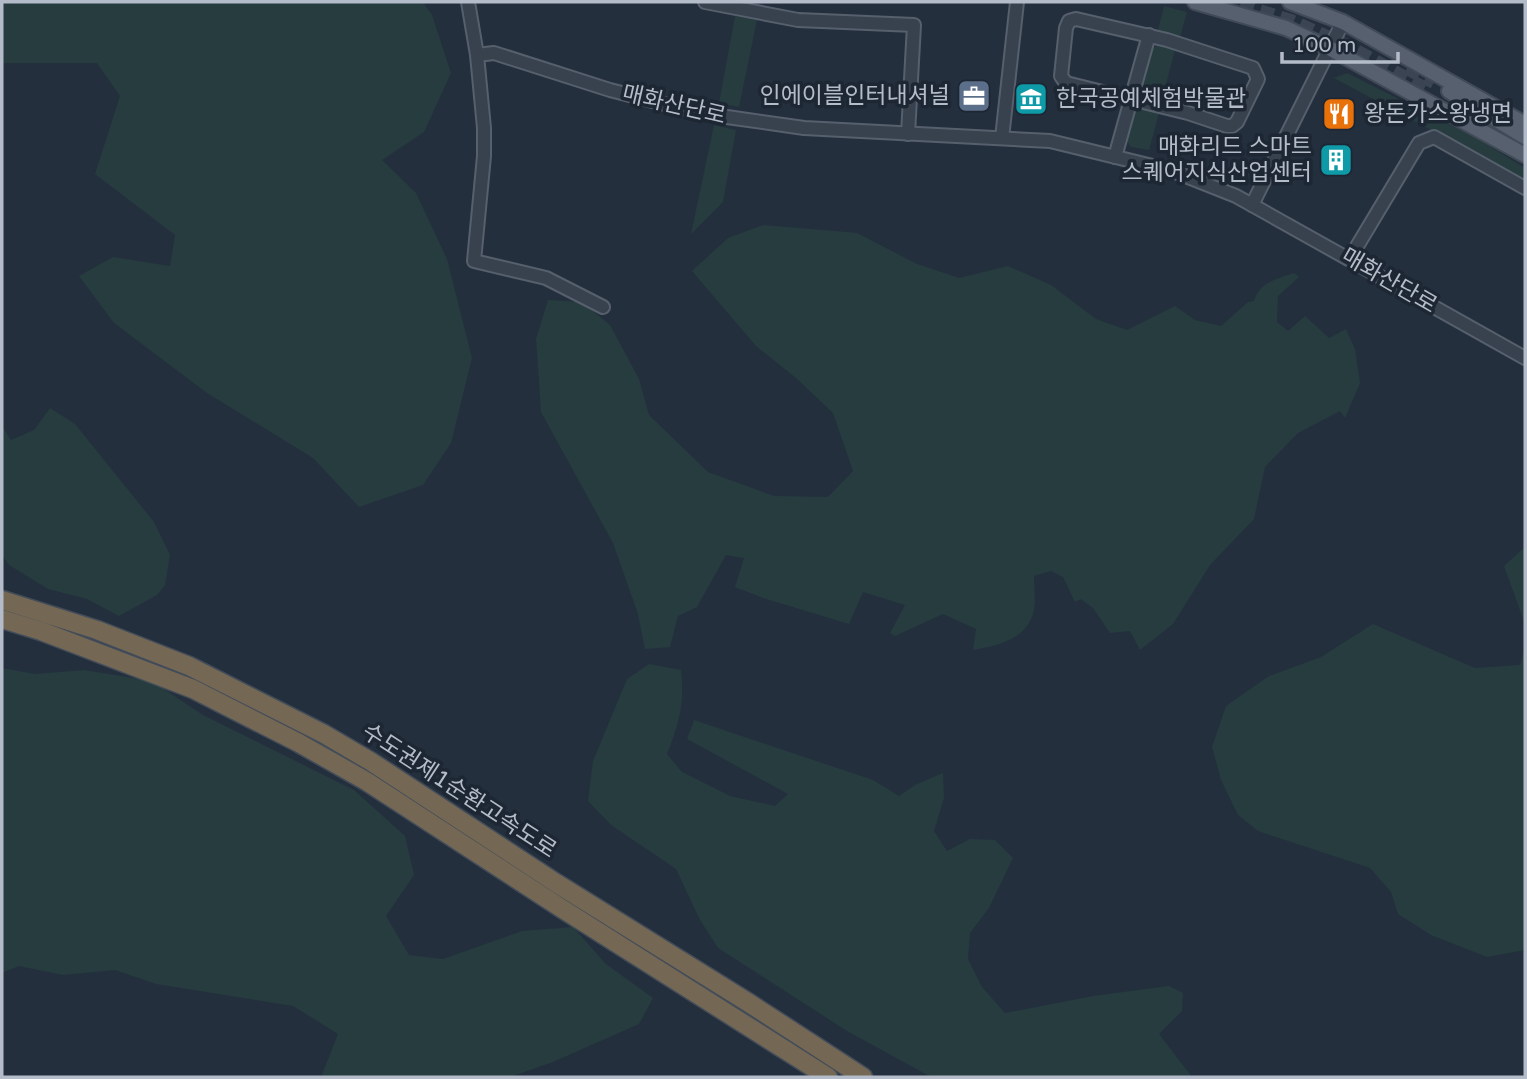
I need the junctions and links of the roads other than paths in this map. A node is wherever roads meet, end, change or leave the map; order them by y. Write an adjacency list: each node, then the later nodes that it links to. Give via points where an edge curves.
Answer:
1 (468, 2): 10 (street)
2 (705, 2): 13 (street, via 798,20 914,25)
3 (1017, 2): 15 (street)
4 (1195, 2): 6 (main road)
5 (1290, 2): 7 (main road)
6 (1240, 6): 9 (main road)
7 (1343, 22): 9 (street); 12 (main road)
8 (1149, 35): 11 (street); 11 (street, via 1076,19 1066,28 1062,80); 11 (street, via 1253,68 1258,79 1232,126)
9 (1331, 50): 17 (main road); 20 (street)
10 (477, 55): 13 (street, 매화산단로, via 494,53 610,90 727,117 804,128); 22 (street, via 484,156 474,261 546,278)
11 (1130, 99): 18 (street)
12 (1525, 124)
13 (908, 134): 15 (street, 매화산단로)
14 (1525, 137): 16 (main road, via 1432,87)
15 (1002, 138): 18 (street, 매화산단로, via 1051,141)
16 (1525, 148)
17 (1525, 155)
18 (1115, 157): 20 (street, 매화산단로, via 1173,171)
19 (1525, 188): 21 (street, via 1434,137 1427,138 1419,142)
20 (1252, 205): 21 (street, 매화산단로)
21 (1350, 258): 23 (street, 매화산단로)
22 (603, 307)
23 (1525, 358)
24 (2, 600): 27 (highway, 수도권제1순환고속도로, via 189,666 324,734)
25 (2, 619): 26 (highway, 수도권제1순환고속도로, via 193,689 299,743 366,781)
26 (828, 1077)
27 (863, 1077)

